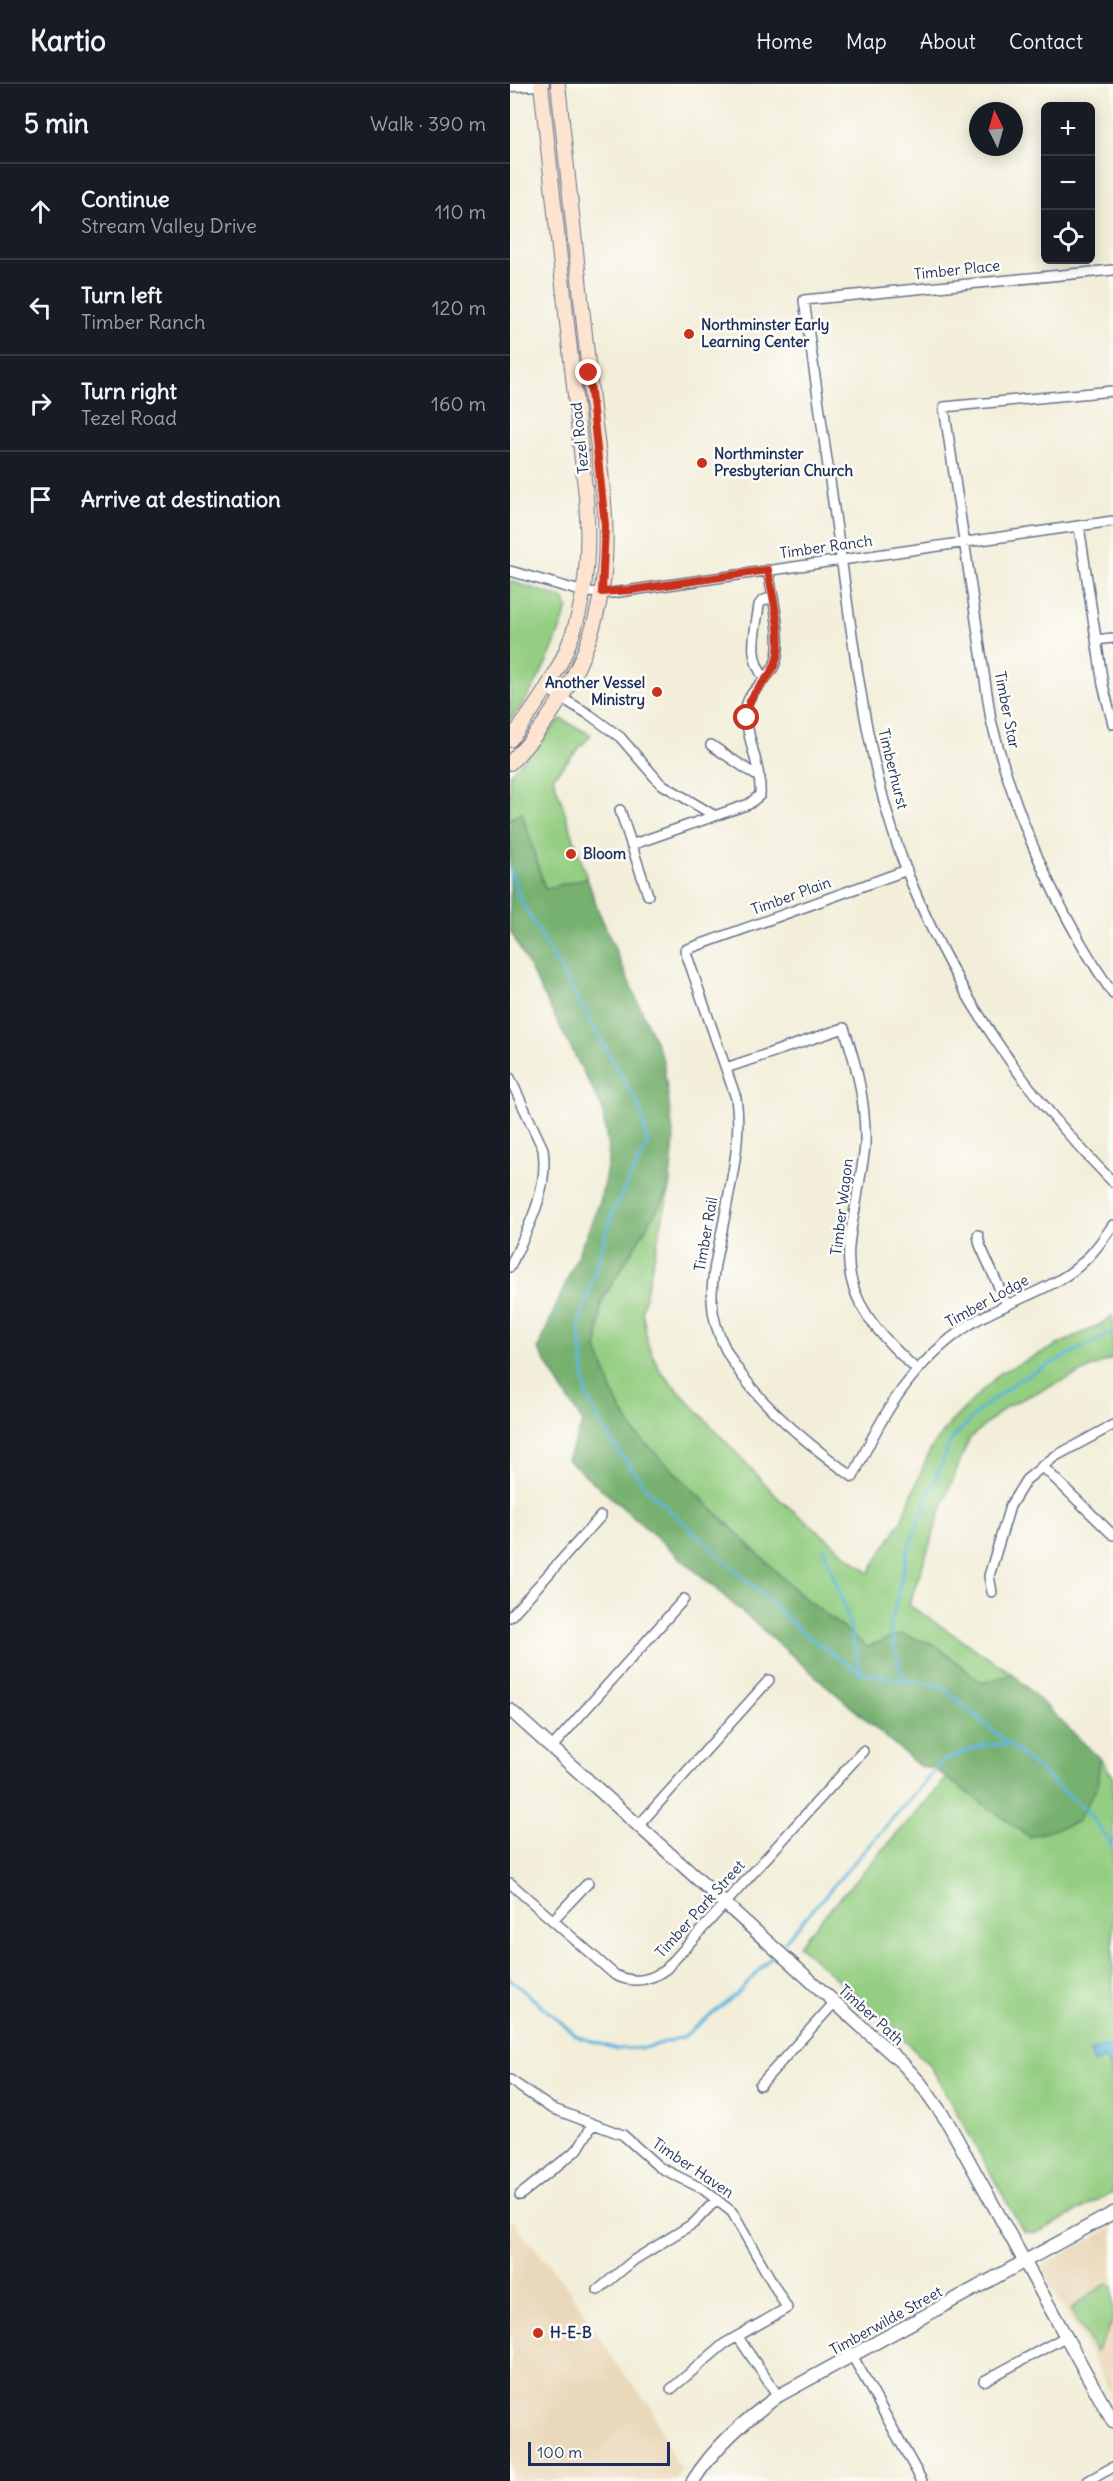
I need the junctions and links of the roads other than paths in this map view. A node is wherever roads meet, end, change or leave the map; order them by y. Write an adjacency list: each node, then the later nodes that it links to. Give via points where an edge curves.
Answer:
1 (542, 84): 3 (street); 13 (main road, Tezel Road, via 585,497)
2 (558, 84): 14 (main road, Tezel Road, via 605,525)
3 (510, 85)
4 (1113, 270): 5 (street, Timber Place)
5 (804, 300): 10 (street, Timberhurst)
6 (1113, 391): 9 (street, Timber Star, via 944,407)
7 (1113, 521): 8 (street, Timber Ranch)
8 (1079, 526): 9 (street, Timber Ranch); 17 (street)
9 (964, 543): 10 (street, Timber Ranch); 32 (street, Timber Star, via 991,720 1020,819 1063,912)
10 (841, 560): 11 (street, Timber Ranch); 29 (street, Timberhurst, via 866,723 892,828)
11 (768, 570): 14 (street, Timber Ranch); 15 (street)
12 (510, 571): 13 (street, Timber Ranch)
13 (585, 591): 14 (street, Timber Ranch); 19 (main road, Tezel Road, via 573,635)
14 (602, 592): 20 (main road, Tezel Road, via 589,640)
15 (772, 597): 18 (street, via 778,655); 18 (street, via 759,604 753,649 754,661)
16 (1113, 638): 17 (street)
17 (1096, 640): 21 (street)
18 (765, 678): 25 (street, via 746,709)
19 (547, 689): 20 (street); 22 (main road, Tezel Road)
20 (562, 697): 24 (main road, Tezel Road); 27 (street, via 620,737 660,783)
21 (1113, 724)
22 (510, 740)
23 (711, 745): 25 (street)
24 (510, 764)
25 (760, 778): 27 (street, via 758,798)
26 (620, 810): 28 (street)
27 (715, 816): 28 (street)
28 (632, 845): 30 (street)
29 (907, 870): 31 (street, Timber Plain); 35 (street, Timberhurst, via 932,931 993,1036 1056,1122)
30 (648, 895)
31 (685, 950): 33 (street, Timber Rail)
32 (1113, 994)
33 (726, 1068): 42 (street, Timber Wagon, via 844,1028 858,1070 865,1124 848,1249 850,1278 869,1321); 45 (street, Timber Rail, via 736,1098 739,1142 712,1287 717,1330 730,1360 755,1391 825,1457)
34 (510, 1078): 39 (street, via 543,1149 544,1162 540,1200)
35 (1113, 1182)
36 (1113, 1225): 41 (street, Timber Lodge, via 1072,1272)
37 (978, 1235): 41 (street)
38 (510, 1241): 39 (street)
39 (520, 1245): 40 (street)
40 (510, 1267)
41 (1007, 1305): 42 (street, Timber Lodge, via 950,1338)
42 (916, 1370): 45 (street, Timber Lodge, via 878,1424)
43 (1113, 1425): 44 (street)
44 (1042, 1466): 47 (street); 48 (street, via 1026,1480 1010,1506 988,1576)
45 (853, 1477)
46 (601, 1516): 50 (street)
47 (1113, 1535)
48 (992, 1592)
49 (684, 1599): 53 (street)
50 (510, 1617)
51 (769, 1680): 55 (street)
52 (510, 1710): 53 (street, Timber Path)
53 (552, 1748): 55 (street, Timber Path)
54 (863, 1751): 58 (street, Timber Park Street)
55 (639, 1825): 58 (street, Timber Path)
56 (510, 1883): 59 (street, Timber Park Street)
57 (588, 1883): 59 (street)
58 (726, 1904): 59 (street, Timber Park Street, via 666,1970 643,1981 615,1975); 60 (street, Timber Path)
59 (553, 1920)
60 (835, 2002): 62 (street); 67 (street, Timber Path, via 921,2084 947,2121)
61 (510, 2080): 63 (street, Timber Haven, via 551,2108)
62 (759, 2085)
63 (593, 2124): 64 (street, via 578,2149); 65 (street, Timber Haven, via 623,2135 659,2167 703,2189)
64 (520, 2195)
65 (716, 2200): 68 (street, via 694,2223 634,2260); 69 (street, Timber Haven, via 732,2212 787,2308)
66 (1113, 2213): 67 (street, Timberwilde Street)
67 (1024, 2263): 70 (street, Timber Path); 71 (street, Timberwilde Street)
68 (598, 2290)
69 (738, 2337): 73 (street, via 710,2354); 74 (street)
70 (1065, 2337): 72 (street); 75 (street, Timber Path)
71 (854, 2357): 74 (street, Timberwilde Street); 78 (street)
72 (984, 2381)
73 (671, 2389)
74 (778, 2396): 77 (street, Timberwilde Street, via 720,2444)
75 (1113, 2422)
76 (1113, 2467): 79 (street)
77 (693, 2481)
78 (922, 2481)
79 (1088, 2481)

